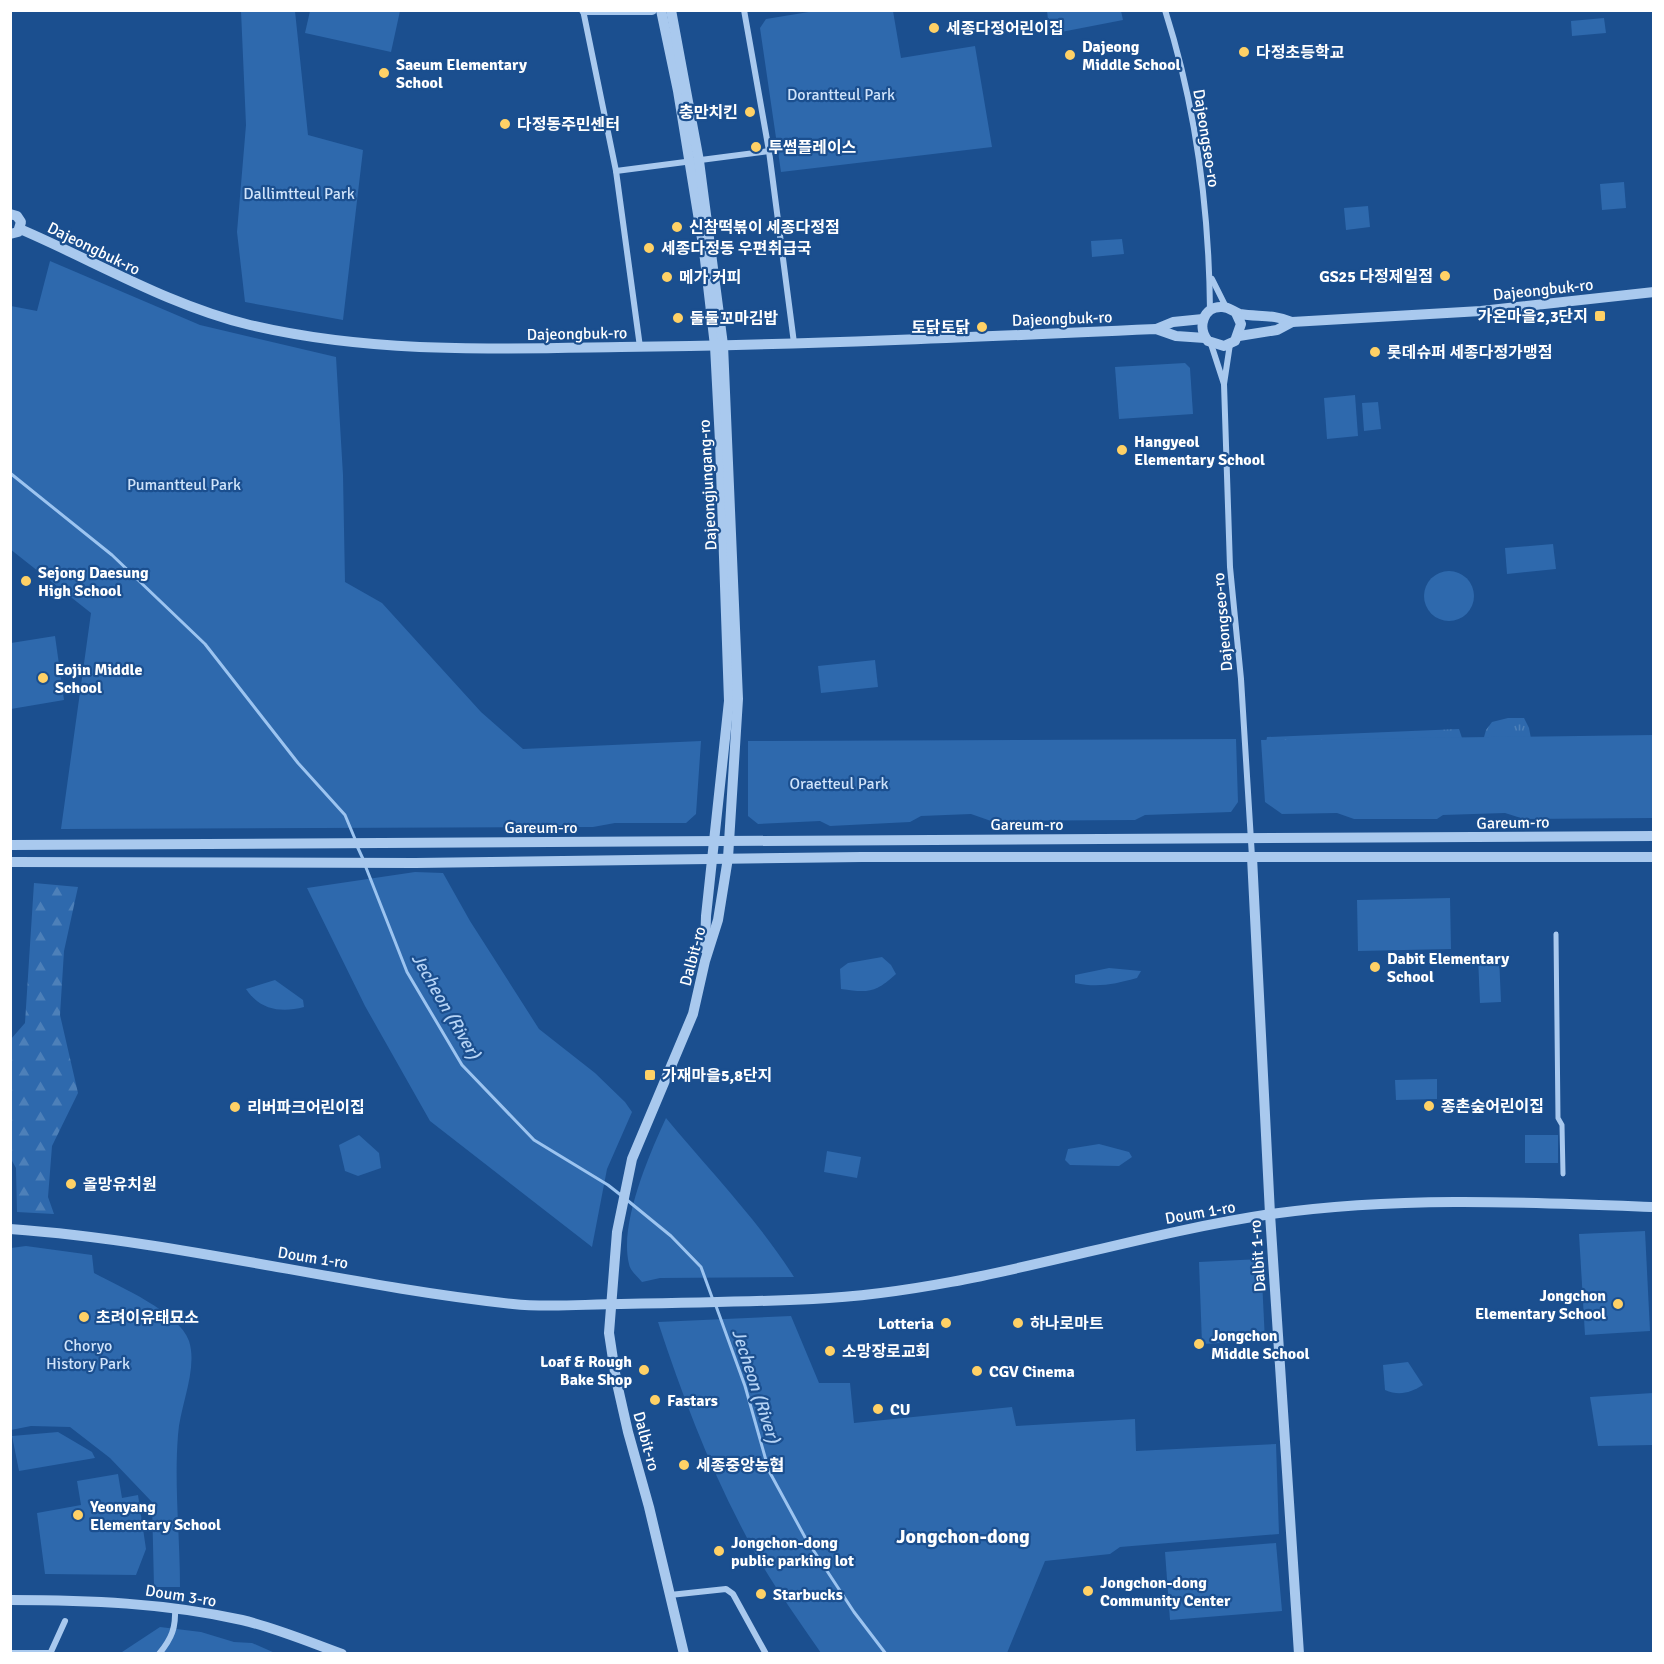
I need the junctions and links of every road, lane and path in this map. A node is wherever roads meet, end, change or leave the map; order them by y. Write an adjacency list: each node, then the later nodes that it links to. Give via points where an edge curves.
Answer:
1 (584, 10): 2 (street); 9 (street)
2 (652, 10)
3 (661, 10): 8 (street, Dajeongjungang-ro)
4 (671, 10): 8 (street, Dajeongjungang-ro)
5 (744, 10): 7 (street)
6 (1165, 10): 12 (street, Dajeongseo-ro, via 1191,108)
7 (769, 151): 8 (street); 20 (street)
8 (694, 161): 9 (street); 22 (street, Dajeongjungang-ro)
9 (616, 171): 23 (street)
10 (10, 214): 11 (street, via 20,219)
11 (15, 232): 23 (street, Dajeongbuk-ro, via 59,246 190,308 312,338 452,349)
12 (1210, 273): 14 (street, via 1217,293); 15 (street)
13 (1653, 292): 16 (street, Dajeongbuk-ro, via 1481,311)
14 (1231, 310): 15 (street); 16 (street, via 1277,315); 18 (street, via 1241,324)
15 (1207, 314): 17 (street); 19 (street, via 1202,332)
16 (1292, 322): 18 (street, via 1277,330)
17 (1156, 329): 19 (street); 20 (street, Dajeongbuk-ro)
18 (1239, 336): 21 (street)
19 (1208, 341): 21 (street); 24 (street)
20 (794, 344): 22 (street, Dajeongbuk-ro)
21 (1230, 344): 24 (street)
22 (719, 345): 23 (street, Dajeongbuk-ro); 27 (street, Dajeongjungang-ro, via 729,701); 28 (street, Dajeongjungang-ro, via 738,699)
23 (640, 347)
24 (1224, 384): 26 (street, Dajeongseo-ro, via 1230,567)
25 (1653, 836): 26 (street, Gareum-ro)
26 (1251, 839): 28 (street, Gareum-ro); 30 (street, Dajeongseo-ro)
27 (714, 842): 28 (street, Gareum-ro); 29 (street, Gareum-ro); 32 (street, Dajeongjungang-ro)
28 (729, 842): 33 (street, Dajeongjungang-ro)
29 (10, 845)
30 (1252, 857): 31 (street, Gareum-ro); 33 (street, Gareum-ro); 39 (street, Dalbit 1-ro)
31 (1653, 857)
32 (713, 858): 33 (street, Gareum-ro); 34 (street, Gareum-ro, via 414,863); 36 (street, Dajeongjungang-ro)
33 (728, 858): 36 (street, Dalbit-ro, via 718,920)
34 (10, 862)
35 (1556, 934): 37 (street, via 1558,1118 1562,1125)
36 (705, 961): 41 (street, Dalbit-ro, via 693,1014 632,1159 616,1232)
37 (1563, 1174)
38 (1653, 1207): 39 (street, Doum 1-ro, via 1369,1203)
39 (1270, 1214): 41 (street, Doum 1-ro, via 1156,1235 953,1282 819,1299); 52 (street, Dalbit 1-ro)
40 (10, 1229): 41 (street, Doum 1-ro, via 135,1243 519,1305)
41 (610, 1304): 42 (street, Dalbit-ro, via 609,1333 616,1379)
42 (670, 1595): 50 (street, Dalbit-ro); 51 (street, via 726,1589 733,1594)
43 (10, 1600): 44 (street, Doum 3-ro)
44 (175, 1607): 48 (street, via 172,1638); 49 (street, Doum 3-ro, via 244,1621)
45 (65, 1621): 47 (street)
46 (10, 1653): 47 (street)
47 (50, 1653)
48 (159, 1653)
49 (342, 1653)
50 (684, 1653)
51 (766, 1653)
52 (1299, 1653)

